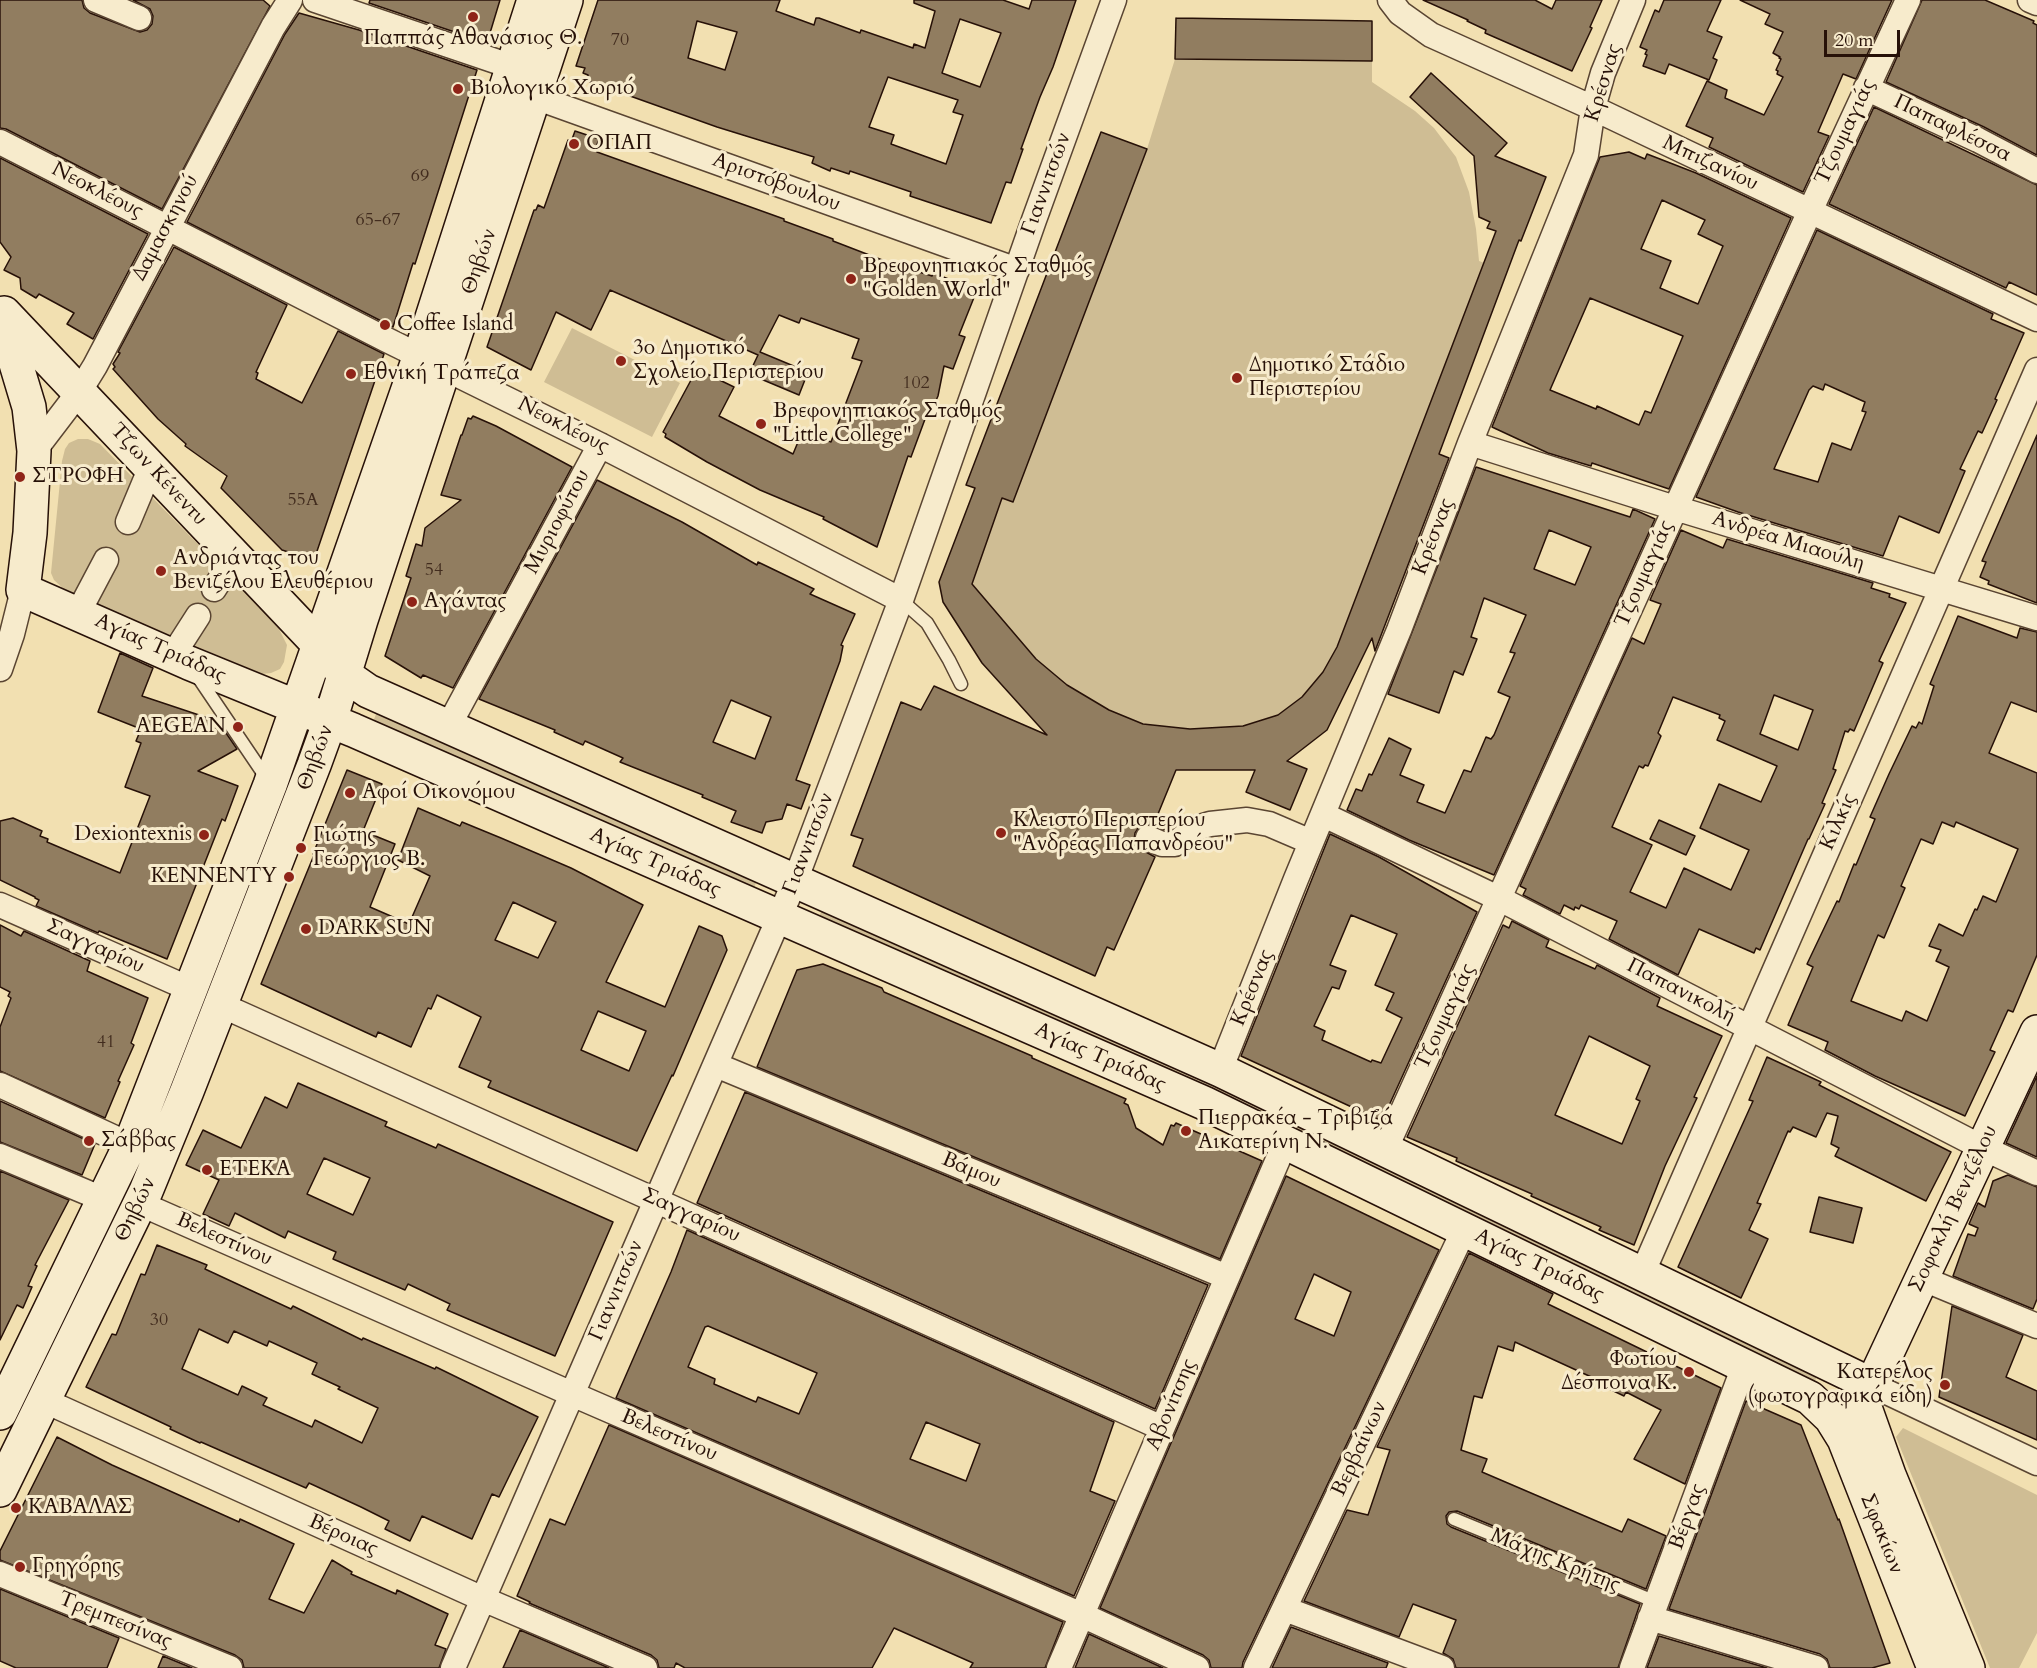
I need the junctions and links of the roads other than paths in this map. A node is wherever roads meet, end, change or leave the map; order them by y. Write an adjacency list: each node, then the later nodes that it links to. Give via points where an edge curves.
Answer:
1 (96, 0): 12 (street)
2 (290, 0): 20 (street, Δαμασκηνού)
3 (315, 0): 13 (street)
4 (534, 0): 13 (street, Θηβών)
5 (566, 0): 15 (street, Θηβών)
6 (1114, 0): 21 (street, Γιαννιτσών)
7 (1390, 0): 16 (street, Μπιζανίου, via 1400,13 1431,35)
8 (1633, 0): 16 (street, Κρέσνας)
9 (1908, 0): 14 (street, Τζουμαγιάς)
10 (2030, 0): 11 (street)
11 (2037, 3)
12 (139, 18)
13 (513, 67): 25 (street, Θηβών)
14 (1866, 88): 18 (street, Παπαφλέσσα); 19 (street, Τζουμαγιάς)
15 (536, 97): 21 (street, Αριστόβουλου); 25 (street, Θηβών)
16 (1593, 108): 19 (street, Μπιζανίου); 28 (street, Κρέσνας, via 1586,155)
17 (0, 142): 20 (street, Νεοκλέους)
18 (2037, 171)
19 (1810, 211): 23 (street, Μπιζανίου); 32 (street, Τζουμαγιάς)
20 (167, 226): 25 (street, Νεοκλέους); 27 (street, Δαμασκηνού)
21 (1017, 270): 39 (street, Γιαννιτσών)
22 (0, 308): 27 (street, Τζων Κένεντυ)
23 (2037, 319)
24 (0, 325): 30 (street, via 29,407)
25 (432, 361): 29 (street, Νεοκλέους); 43 (street, Θηβών); 46 (street, Θηβών, via 361,620)
26 (2037, 370): 37 (street, Κιλκίς)
27 (79, 392): 30 (street, Δαμασκηνού); 31 (street, Τζων Κένεντυ)
28 (1470, 443): 32 (street, Ανδρέα Μιαούλη); 52 (street, Κρέσνας)
29 (600, 445): 39 (street, Νεοκλέους); 50 (street, Μυριοφύτου)
30 (34, 451): 38 (street)
31 (151, 467): 33 (street); 34 (street, Τζων Κένεντυ)
32 (1675, 508): 37 (street, Ανδρέα Μιαούλη); 56 (street, Τζουμαγιάς)
33 (128, 522)
34 (235, 556): 36 (street); 43 (street, Τζων Κένεντυ)
35 (106, 560): 40 (street)
36 (214, 589)
37 (1941, 589): 42 (street, Ανδρέα Μιαούλη); 61 (street, Κιλκίς)
38 (23, 590): 40 (street, Αγίας Τριάδας); 45 (street)
39 (901, 600): 47 (lane, via 927,623); 55 (street, Γιαννιτσών)
40 (78, 613): 44 (street, Αγίας Τριάδας)
41 (198, 616): 44 (street)
42 (2037, 618)
43 (320, 646): 46 (street, Τζων Κένεντυ); 48 (street, Θηβών)
44 (181, 659): 48 (street, Αγίας Τριάδας); 51 (lane)
45 (0, 669)
46 (356, 683): 49 (street, Θηβών); 50 (street, Αγίας Τριάδας)
47 (961, 684)
48 (298, 709): 49 (street, Αγίας Τριάδας); 51 (street, Θηβών)
49 (330, 721): 58 (street, Αγίας Τριάδας); 60 (street, Θηβών)
50 (448, 727): 55 (street, Αγίας Τριάδας)
51 (270, 785): 59 (street, Θηβών)
52 (1324, 815): 54 (street, Κρέσνας); 56 (street, Παπανικολή)
53 (1148, 838): 54 (street, via 1175,844 1193,829 1247,819)
54 (1311, 842): 64 (street, Κρέσνας)
55 (795, 881): 58 (street, Γιαννιτσών); 64 (street, Αγίας Τριάδας)
56 (1500, 898): 61 (street, Παπανικολή); 69 (street, Τζουμαγιάς)
57 (0, 905): 59 (street, Σαγγαρίου)
58 (781, 918): 63 (street, Γιαννιτσών); 66 (street, Αγίας Τριάδας, via 1204,1103)
59 (190, 989): 67 (street, Θηβών)
60 (221, 1005): 73 (street, Σαγγαρίου); 74 (street, Θηβών)
61 (1749, 1028): 68 (street, Παπανικολή); 76 (street, Κιλκίς)
62 (2037, 1032): 68 (street, Σοφοκλή Βενιζέλου)
63 (716, 1065): 73 (street, Γιαννιτσών); 77 (street, Βάμου)
64 (1220, 1070): 69 (street, Αγίας Τριάδας)
65 (0, 1084): 67 (street)
66 (1285, 1143): 75 (street, Αγίας Τριάδας); 77 (street, Αβονίτσης)
67 (130, 1145): 72 (street, Θηβών)
68 (1983, 1148): 71 (street, Παπανικολή); 78 (street, Σοφοκλή Βενιζέλου)
69 (1385, 1150): 76 (street, Αγίας Τριάδας)
70 (0, 1156): 72 (street)
71 (2037, 1173)
72 (105, 1200): 84 (street, Θηβών)
73 (657, 1201): 81 (street, Γιαννιτσών); 85 (street, Σαγγαρίου)
74 (141, 1204): 81 (street, Βελεστίνου); 83 (street, Θηβών)
75 (1464, 1230): 80 (street, Αγίας Τριάδας); 92 (street, Βερβαίνων)
76 (1642, 1274): 82 (street, Αγίας Τριάδας)
77 (1227, 1277): 85 (street, Αβονίτσης)
78 (1922, 1278): 79 (street); 82 (street, Σοφοκλή Βενιζέλου)
79 (2037, 1326)
80 (1744, 1366): 86 (street, Αγίας Τριάδας, via 1810,1398 1831,1418); 93 (street, Βέργας)
81 (572, 1394): 91 (street, Γιαννιτσών); 94 (street, Βελεστίνου)
82 (1867, 1394): 86 (street); 87 (street); 105 (street, Σφακίων, via 1889,1475)
83 (43, 1400): 88 (street, Θηβών); 91 (street, Βέροιας)
84 (2, 1403)
85 (1162, 1428): 94 (street, Αβονίτσης)
86 (1844, 1439): 104 (street, Σφακίων)
87 (2037, 1463)
88 (0, 1490)
89 (1454, 1519): 93 (lane, Μάχης Κρήτης)
90 (0, 1574): 95 (street, Τρεμπεσίνας)
91 (483, 1599): 96 (street, Γιαννιτσών); 97 (street, Βέροιας)
92 (1285, 1609): 100 (street, Βερβαίνων); 101 (street)
93 (1653, 1610): 102 (street, Βέργας); 103 (street, Μάχης Κρήτης)
94 (1082, 1615): 98 (street, Αβονίτσης); 99 (street, Βελεστίνου)
95 (230, 1668)
96 (453, 1668)
97 (645, 1668)
98 (1059, 1668)
99 (1197, 1668)
100 (1257, 1668)
101 (1442, 1668)
102 (1632, 1668)
103 (1816, 1668)
104 (1934, 1668)
105 (1968, 1668)

